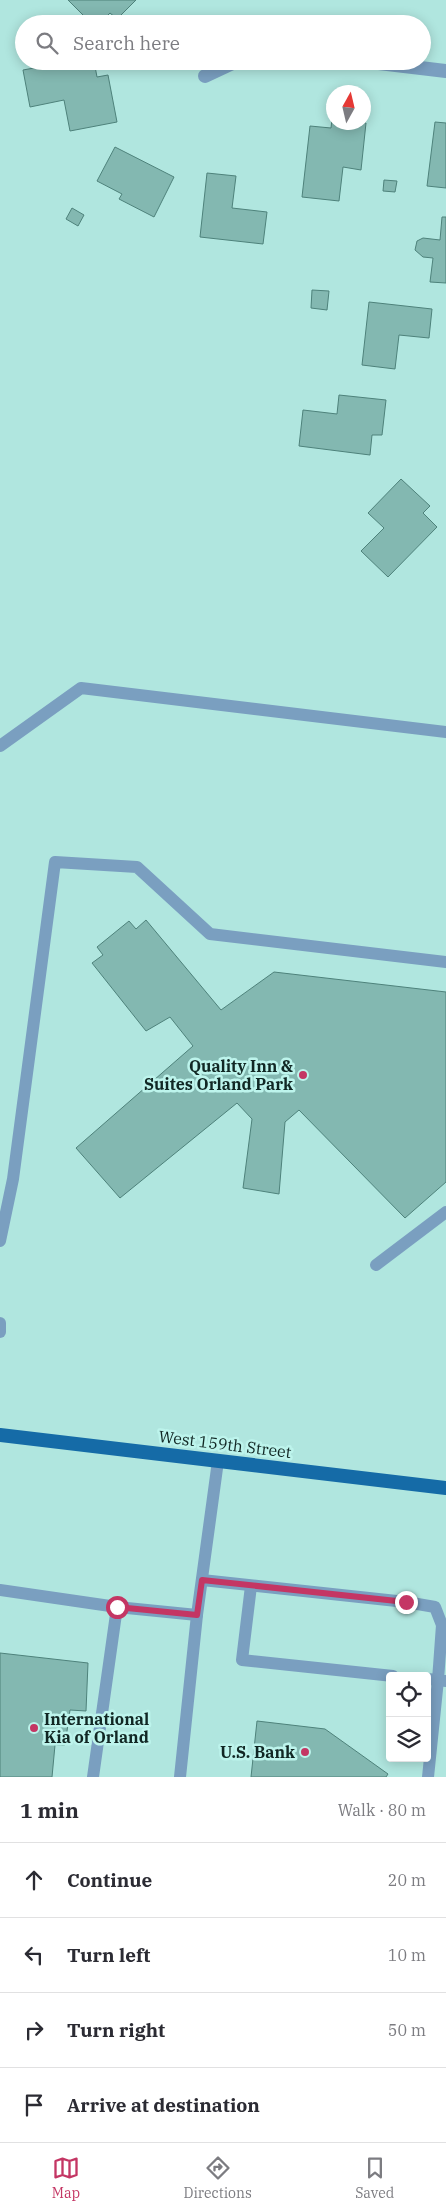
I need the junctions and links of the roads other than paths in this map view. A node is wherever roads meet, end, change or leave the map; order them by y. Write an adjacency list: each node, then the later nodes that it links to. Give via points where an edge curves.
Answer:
1 (431, 69): 3 (street)
2 (217, 70): 4 (street)
3 (446, 71)
4 (204, 76)
5 (446, 732): 6 (lane, via 80,688)
6 (0, 746)
7 (446, 962): 9 (lane, via 210,934 136,867 55,862 13,1179)
8 (446, 1212): 10 (lane)
9 (0, 1241)
10 (376, 1265)
11 (0, 1323): 12 (lane)
12 (0, 1332)
13 (0, 1435): 14 (main road, West 159th Street)
14 (218, 1461): 15 (main road, West 159th Street); 16 (lane)
15 (446, 1488)
16 (202, 1580): 17 (lane); 20 (lane)
17 (251, 1586): 21 (lane, via 242,1660); 22 (lane, via 435,1607 442,1625)
18 (0, 1590): 19 (lane)
19 (117, 1607): 20 (lane); 23 (lane)
20 (197, 1615): 24 (lane)
21 (386, 1675)
22 (437, 1680): 25 (lane)
23 (93, 1777)
24 (180, 1777)
25 (428, 1777)

